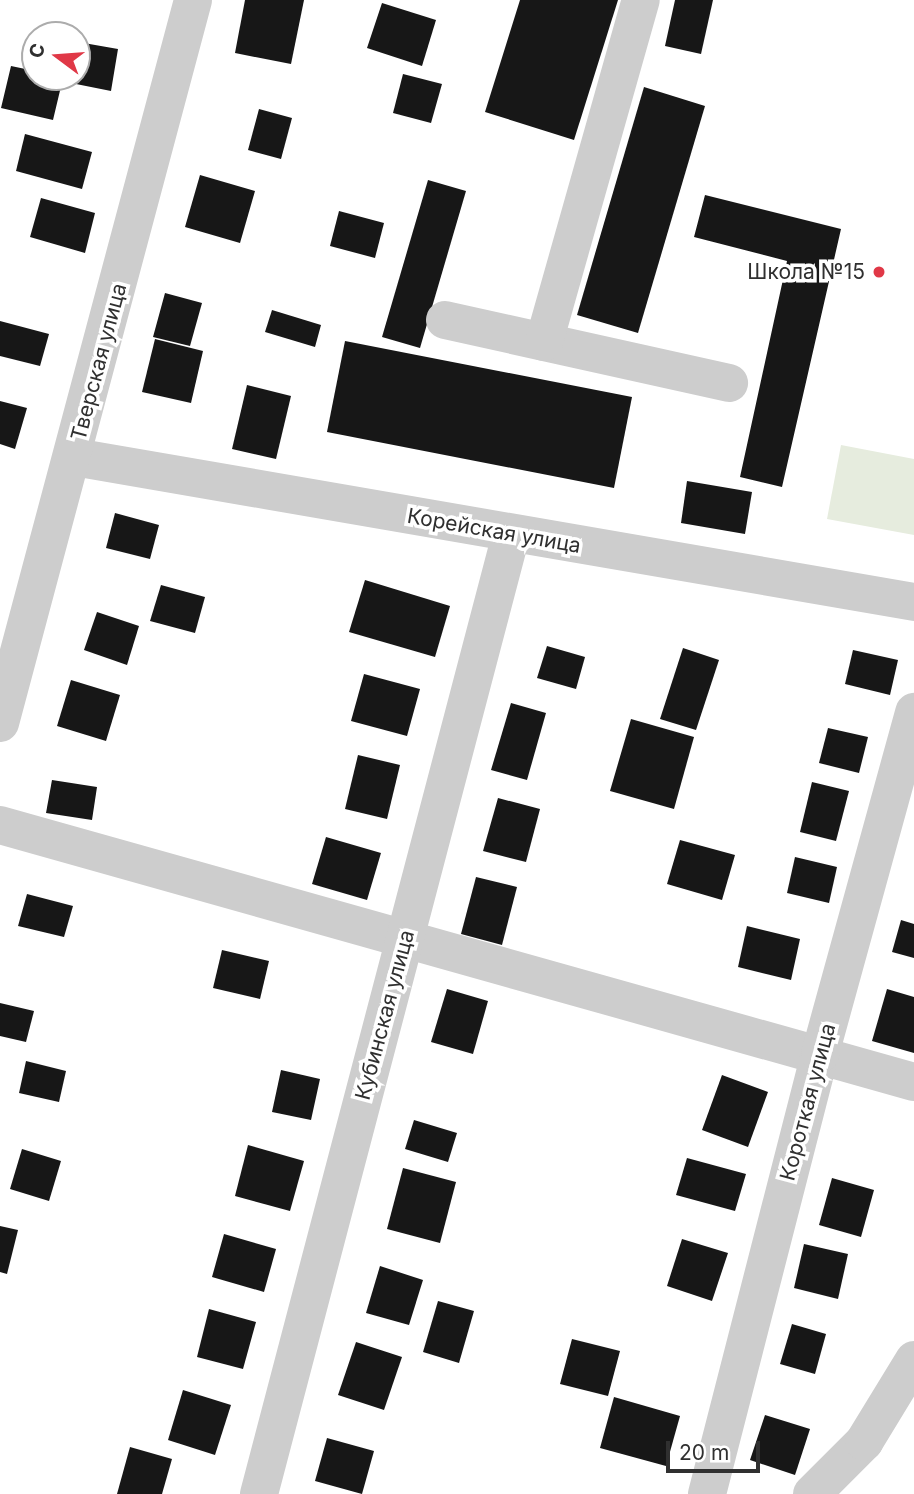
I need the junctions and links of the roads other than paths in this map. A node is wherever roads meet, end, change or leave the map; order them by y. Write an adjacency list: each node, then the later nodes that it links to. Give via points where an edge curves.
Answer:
1 (193, 0): 6 (street, Тверская улица)
2 (641, 0): 4 (street)
3 (445, 320): 4 (street)
4 (544, 342): 5 (street)
5 (729, 383)
6 (74, 457): 7 (street, Корейская улица); 10 (street, Тверская улица)
7 (511, 535): 8 (street, Корейская улица); 12 (street, Кубинская улица)
8 (914, 601)
9 (914, 712): 13 (street, Короткая улица)
10 (0, 723)
11 (0, 825): 12 (street)
12 (404, 942): 13 (street); 16 (street, Кубинская улица)
13 (820, 1054): 14 (street); 17 (street, Короткая улица)
14 (914, 1082)
15 (914, 1360): 18 (street, via 864,1442)
16 (259, 1494)
17 (708, 1494)
18 (812, 1494)

